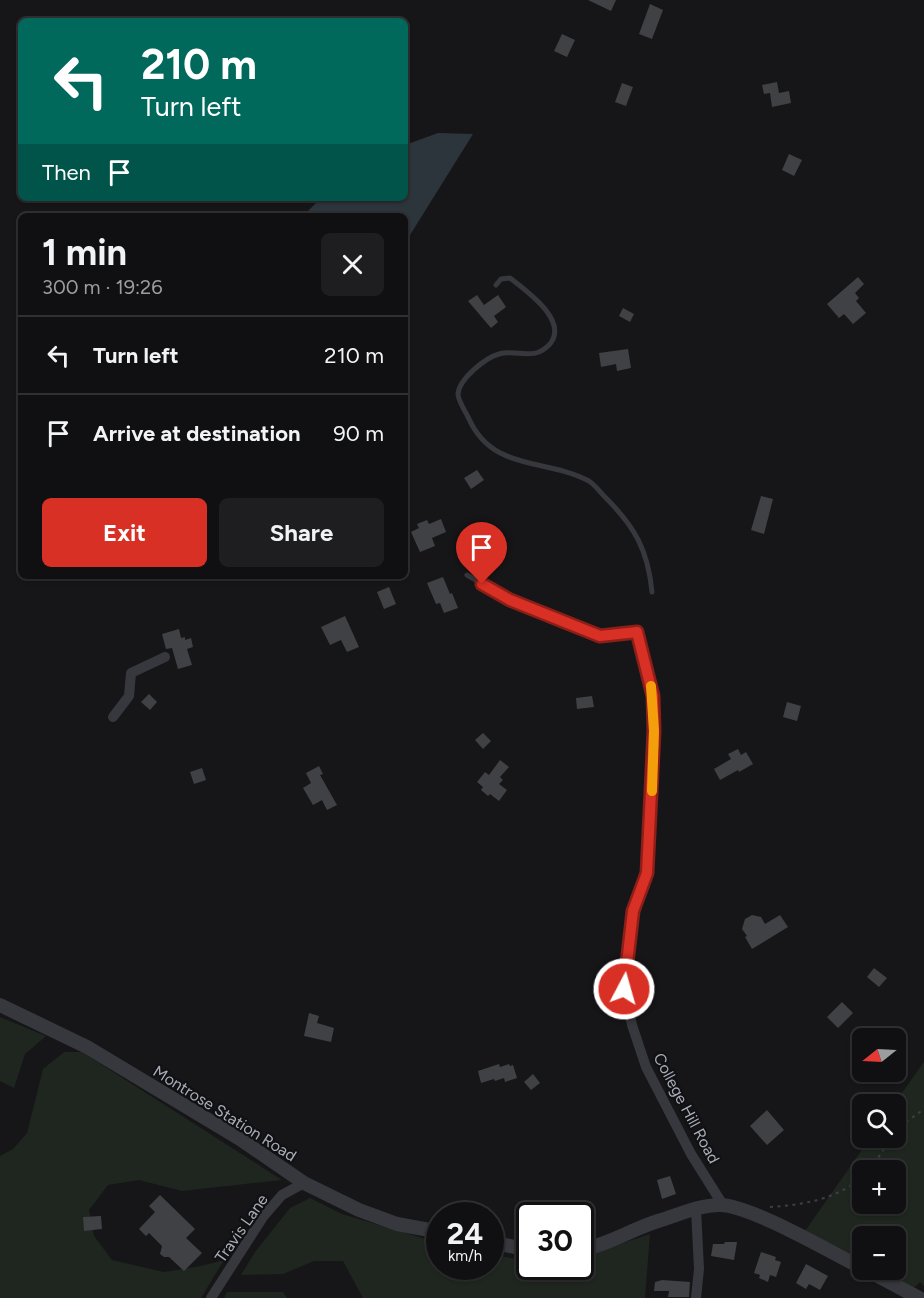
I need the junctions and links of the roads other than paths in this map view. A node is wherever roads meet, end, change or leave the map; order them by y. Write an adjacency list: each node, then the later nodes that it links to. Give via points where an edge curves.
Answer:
1 (496, 285): 3 (lane, via 501,279 510,278 534,297 556,328 546,348 529,354 499,354 462,382 458,395 471,423 489,448 523,463 590,482 633,529 649,567)
2 (466, 575): 4 (lane, via 510,600 600,636)
3 (652, 592)
4 (637, 632): 9 (street, College Hill Road, via 653,696 654,731 647,873 633,911 624,989 646,1067 691,1154)
5 (165, 657): 6 (street, via 131,673 129,696)
6 (113, 717)
7 (0, 1005): 8 (street, Montrose Station Road, via 87,1047 240,1139)
8 (304, 1183): 11 (street, Montrose Station Road, via 359,1210); 15 (street, Travis Lane, via 282,1195 263,1217)
9 (723, 1205): 10 (street); 13 (street, via 765,1220)
10 (696, 1209): 12 (street); 16 (street)
11 (426, 1229)
12 (594, 1245)
13 (852, 1262)
14 (886, 1280): 17 (street)
15 (211, 1298)
16 (696, 1298)
17 (918, 1298)

